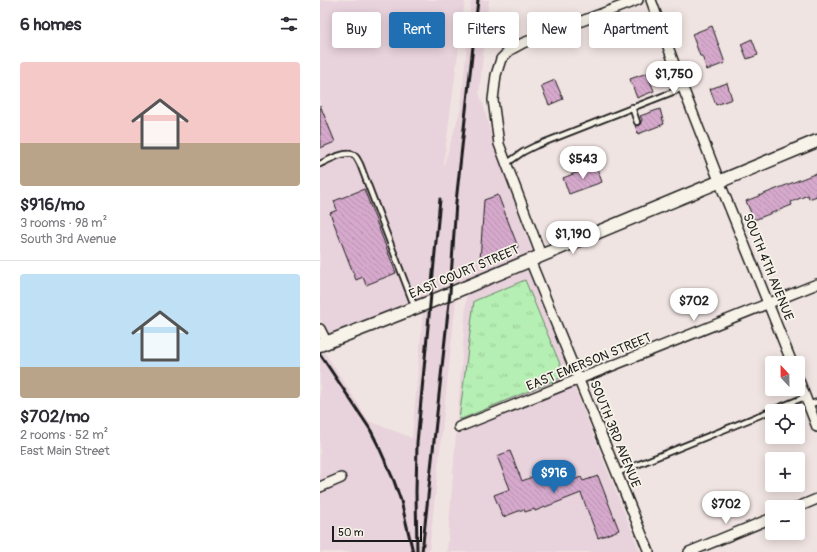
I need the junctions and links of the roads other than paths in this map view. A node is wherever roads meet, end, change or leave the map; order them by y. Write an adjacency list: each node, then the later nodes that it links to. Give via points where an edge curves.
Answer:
1 (638, 0): 8 (street, SOUTH 3RD AVENUE, via 523,43 501,59 493,100 499,144)
2 (651, 0): 3 (street, SOUTH 4TH AVENUE)
3 (683, 88): 4 (lane); 9 (street, SOUTH 4TH AVENUE)
4 (632, 107): 5 (lane); 8 (lane, via 535,146)
5 (637, 122)
6 (817, 141): 9 (street, EAST COURT STREET)
7 (320, 164): 13 (lane, via 343,154 355,156)
8 (506, 164): 10 (street, SOUTH 3RD AVENUE)
9 (720, 181): 10 (street, EAST COURT STREET); 12 (street, SOUTH 4TH AVENUE)
10 (535, 257): 13 (street, EAST COURT STREET); 17 (street, SOUTH 3RD AVENUE)
11 (817, 284): 12 (street, EAST EMERSON STREET)
12 (769, 304): 16 (street, SOUTH 4TH AVENUE); 17 (street, EAST EMERSON STREET)
13 (415, 308): 15 (street, EAST COURT STREET)
14 (320, 329): 15 (street)
15 (323, 344)
16 (789, 356)
17 (579, 380): 20 (street, EAST EMERSON STREET); 22 (street, SOUTH 3RD AVENUE)
18 (805, 391): 19 (street)
19 (810, 401): 21 (street); 22 (lane)
20 (459, 427)
21 (817, 427)
22 (617, 473): 28 (street, SOUTH 3RD AVENUE)
23 (341, 478): 24 (street)
24 (320, 486)
25 (817, 499): 26 (street)
26 (805, 504)
27 (765, 521): 29 (street)
28 (648, 552)
29 (689, 552)

